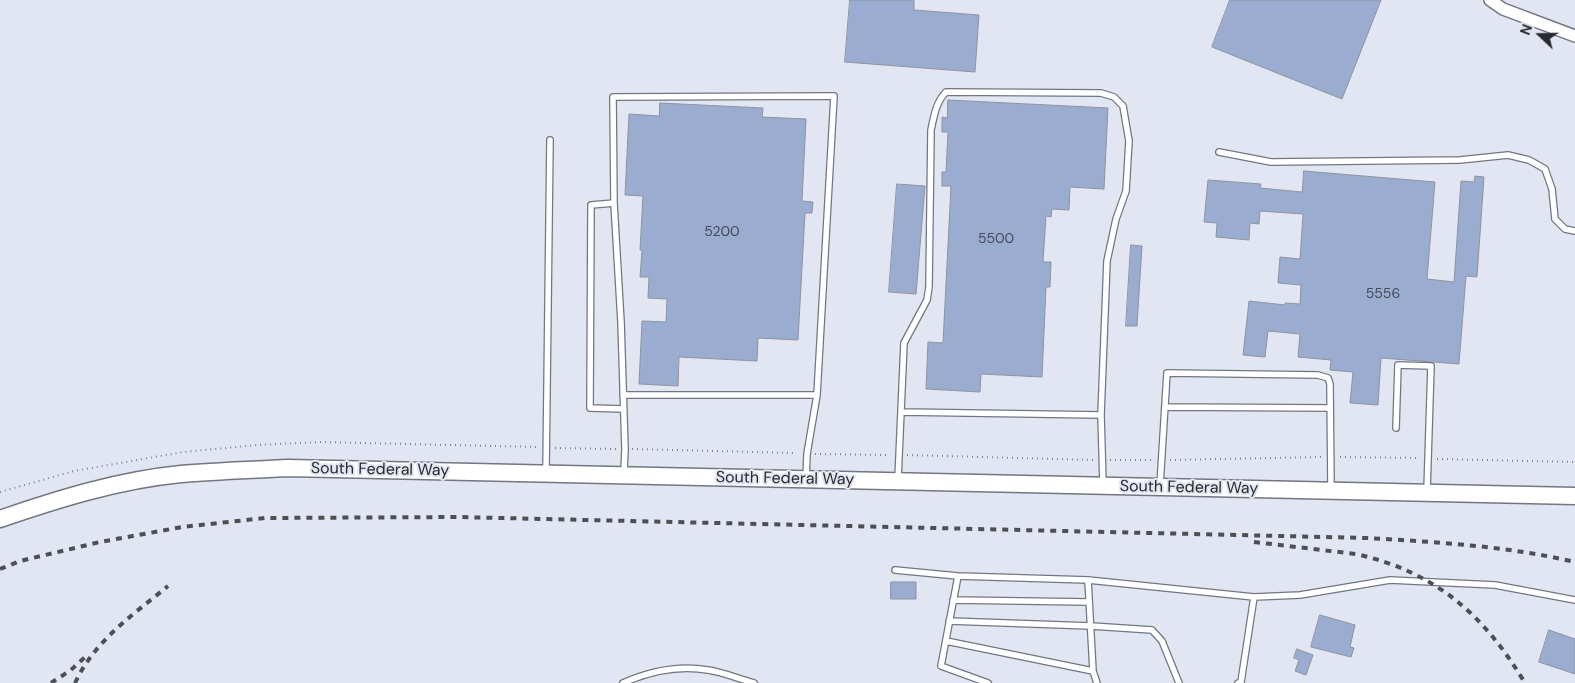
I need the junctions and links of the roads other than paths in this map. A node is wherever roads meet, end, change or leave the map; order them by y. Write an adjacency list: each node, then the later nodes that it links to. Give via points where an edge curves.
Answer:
1 (1490, 0): 2 (street, via 1504,9)
2 (1575, 36)
3 (550, 140): 15 (lane)
4 (1219, 152): 6 (lane, via 1271,162 1460,160 1508,155 1529,160 1545,169 1552,189 1555,219 1565,229)
5 (614, 203): 7 (lane); 8 (lane, via 613,97 834,96); 11 (lane, via 591,205 590,408)
6 (1575, 231)
7 (622, 395): 8 (lane); 11 (lane)
8 (817, 395): 17 (lane)
9 (1166, 407): 10 (lane); 10 (lane, via 1167,373 1318,375 1328,378); 20 (lane)
10 (1330, 408): 21 (lane)
11 (623, 409): 16 (lane)
12 (900, 412): 13 (lane); 13 (lane, via 904,343 927,300 929,287 932,130 940,98 946,92 1101,93 1114,97 1123,106 1129,141 1126,191 1116,218 1107,261); 18 (lane)
13 (1101, 415): 19 (lane)
14 (1396, 428): 22 (lane, via 1398,365 1431,366)
15 (546, 473): 16 (main road, South Federal Way); 24 (main road, South Federal Way, via 288,468 180,475 116,485 49,502)
16 (623, 475): 17 (main road, South Federal Way)
17 (806, 479): 18 (main road, South Federal Way)
18 (898, 481): 19 (main road, South Federal Way)
19 (1103, 486): 20 (main road, South Federal Way)
20 (1160, 487): 21 (main road, South Federal Way)
21 (1331, 491): 22 (main road, South Federal Way)
22 (1427, 493): 23 (main road, South Federal Way)
23 (1575, 496)
24 (0, 519)
25 (895, 570): 26 (lane)
26 (958, 576): 27 (lane); 29 (lane)
27 (1088, 580): 28 (lane); 31 (lane)
28 (1254, 597): 30 (lane, via 1300,595 1390,580 1495,585); 41 (lane)
29 (953, 600): 31 (lane); 32 (lane)
30 (1575, 600)
31 (1089, 602): 33 (lane)
32 (949, 622): 33 (lane); 34 (lane)
33 (1091, 626): 35 (lane); 40 (lane, via 1152,630 1162,641)
34 (946, 641): 35 (lane); 38 (lane, via 941,666)
35 (1093, 671): 39 (lane)
36 (623, 683): 37 (lane, via 666,669 689,667)
37 (754, 683)
38 (988, 683)
39 (1097, 683)
40 (1179, 683)
41 (1241, 683)

